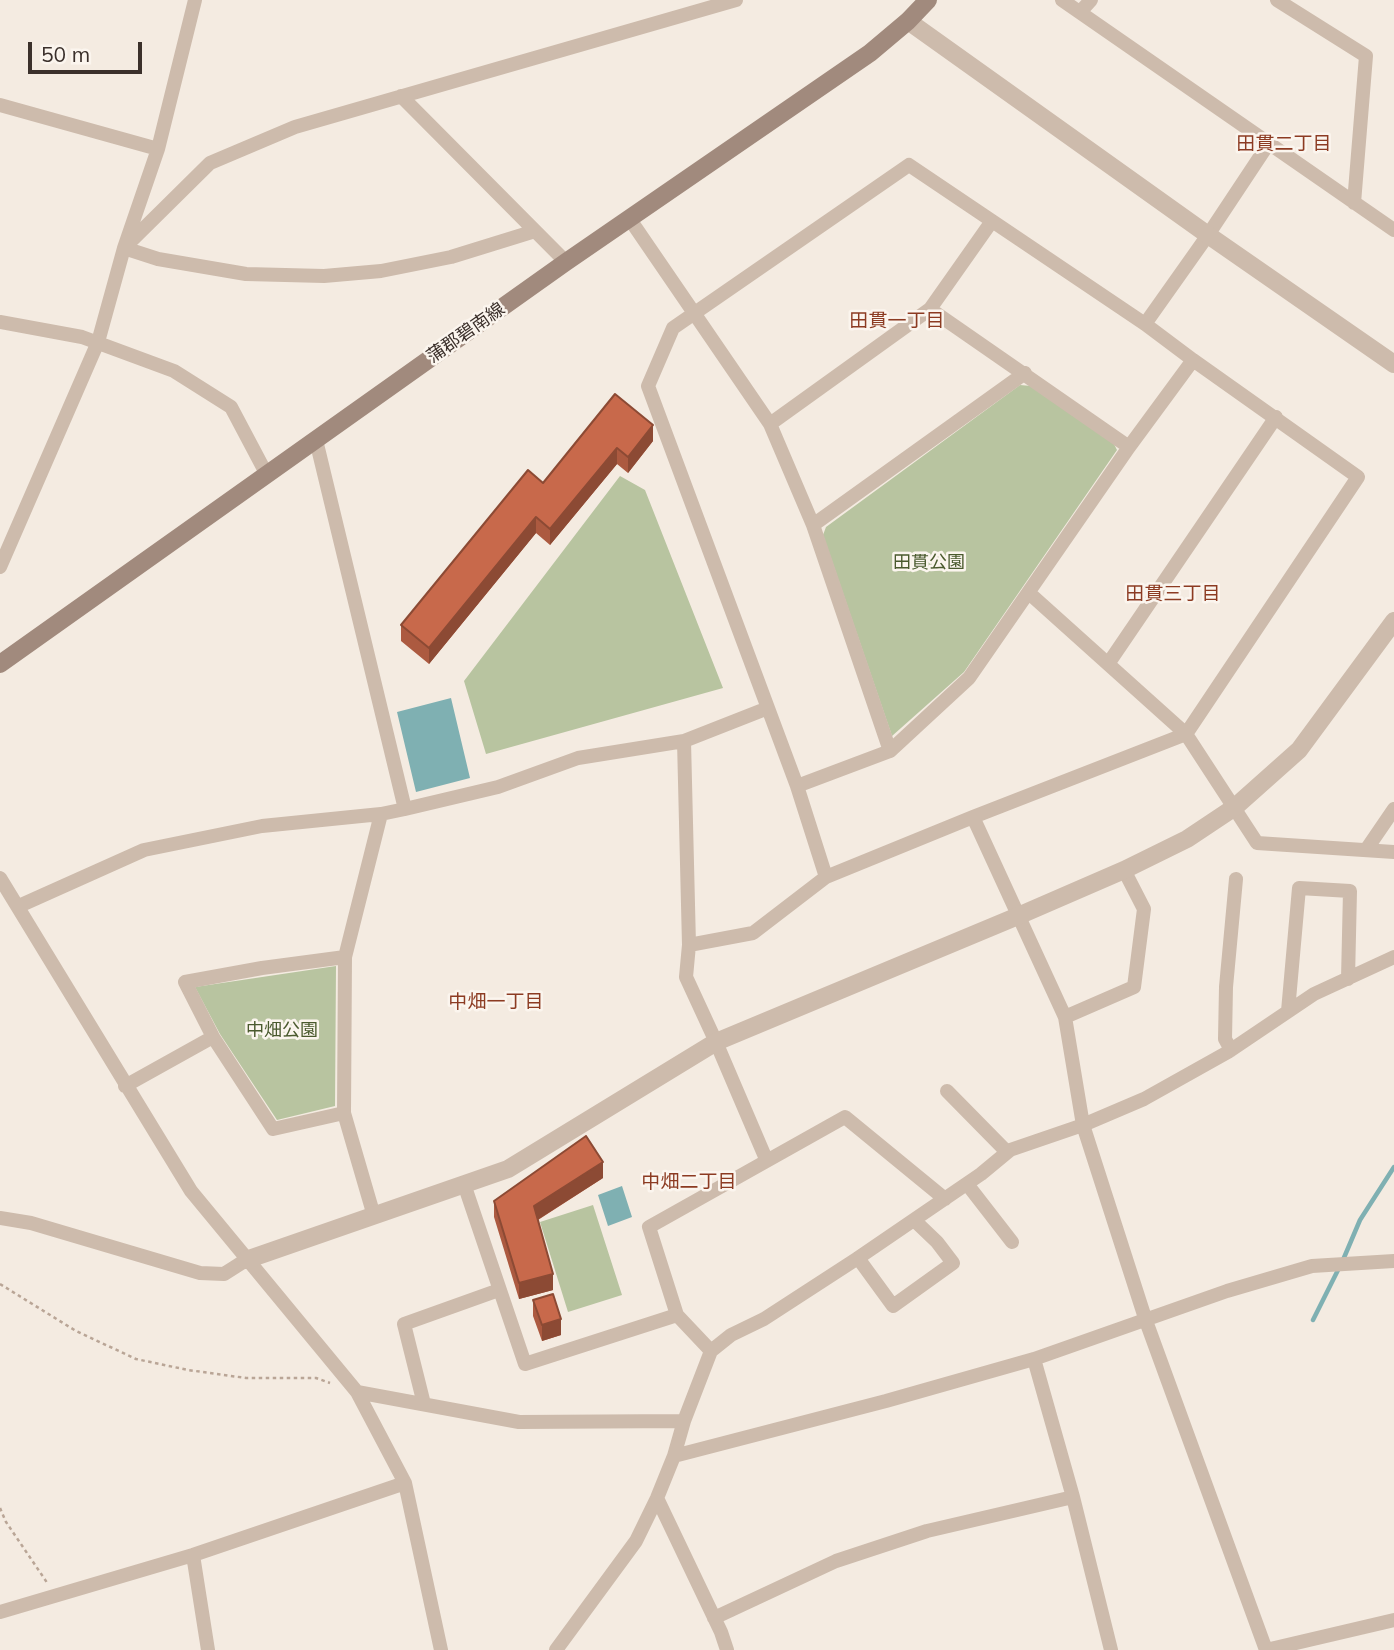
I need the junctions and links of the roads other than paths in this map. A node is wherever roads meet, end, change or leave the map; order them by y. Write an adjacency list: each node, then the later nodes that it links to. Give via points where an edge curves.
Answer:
1 (195, 0): 11 (street)
2 (736, 0): 8 (street)
3 (928, 0): 7 (main road, 蒲郡碧南線)
4 (1062, 0): 6 (street)
5 (1277, 0): 12 (street, via 1366,55)
6 (1086, 6): 10 (street)
7 (908, 21): 13 (main road, 蒲郡碧南線, via 870,54); 17 (street)
8 (401, 96): 16 (street); 18 (street, via 295,127 210,163)
9 (0, 105): 11 (street)
10 (1269, 143): 12 (street); 17 (street)
11 (158, 149): 18 (street)
12 (1354, 203): 15 (street)
13 (629, 218): 19 (main road, 蒲郡碧南線); 21 (street)
14 (992, 221): 20 (street); 21 (street, via 909,165); 23 (street)
15 (1394, 230)
16 (535, 231): 18 (street, via 451,257 324,276 246,274 158,259); 19 (street)
17 (1208, 235): 23 (street); 26 (street)
18 (124, 248): 24 (street)
19 (566, 262): 30 (main road, 蒲郡碧南線)
20 (930, 309): 27 (street); 29 (street)
21 (693, 314): 29 (street); 39 (street, via 673,328 648,386)
22 (0, 322): 24 (street)
23 (1145, 324): 25 (street)
24 (98, 342): 32 (street, via 174,371 231,407); 34 (street)
25 (1193, 360): 28 (street); 31 (street)
26 (1394, 364)
27 (1025, 373): 31 (street); 33 (street)
28 (1276, 417): 38 (street); 40 (street, via 1358,477)
29 (770, 424): 33 (street)
30 (316, 440): 32 (main road, 蒲郡碧南線); 46 (street)
31 (1129, 447): 35 (street)
32 (267, 475): 37 (main road, 蒲郡碧南線)
33 (813, 525): 42 (street)
34 (0, 567)
35 (1029, 593): 38 (street); 42 (street, via 969,678)
36 (1394, 621): 44 (street, via 1299,750)
37 (0, 664)
38 (1108, 664): 40 (street)
39 (768, 708): 41 (street); 43 (street)
40 (1186, 734): 44 (street); 48 (street)
41 (684, 741): 46 (street, via 578,758 498,787); 57 (street)
42 (890, 751): 43 (street)
43 (797, 786): 52 (street)
44 (1235, 807): 49 (street, via 1257,843); 51 (street, via 1186,839)
45 (1394, 808): 49 (street)
46 (405, 809): 47 (street)
47 (381, 814): 55 (street, via 262,827 144,850); 58 (street)
48 (973, 817): 52 (street); 56 (street)
49 (1366, 850): 50 (street)
50 (1394, 852)
51 (1124, 870): 56 (street); 62 (street, via 1144,909 1133,987)
52 (826, 877): 57 (street, via 753,933)
53 (0, 878): 55 (street)
54 (1236, 879): 65 (street, via 1226,987 1225,1039)
55 (19, 906): 66 (street)
56 (1018, 916): 62 (street); 64 (street)
57 (689, 945): 64 (street, via 685,977)
58 (345, 957): 63 (street, via 185,982); 68 (street)
59 (1394, 957): 60 (street)
60 (1348, 979): 61 (street); 61 (street, via 1350,891 1298,888)
61 (1289, 1011): 65 (street)
62 (1065, 1017): 69 (street)
63 (213, 1037): 66 (street); 68 (street, via 273,1129)
64 (716, 1042): 71 (street); 72 (street, via 508,1169)
65 (1231, 1050): 69 (street, via 1144,1100)
66 (125, 1086): 80 (street, via 191,1191)
67 (947, 1091): 70 (street)
68 (344, 1113): 75 (street)
69 (1083, 1125): 70 (street); 84 (street)
70 (1007, 1152): 73 (street)
71 (766, 1159): 74 (street, via 845,1117); 83 (street, via 649,1227)
72 (464, 1184): 75 (street); 82 (street)
73 (967, 1184): 74 (street); 78 (street)
74 (945, 1199): 77 (street)
75 (374, 1216): 80 (street)
76 (0, 1219): 80 (street, via 31,1223 200,1273 224,1274)
77 (914, 1220): 79 (street); 79 (street, via 953,1263 893,1306)
78 (1012, 1242)
79 (858, 1258): 85 (street)
80 (246, 1260): 87 (street)
81 (1394, 1261): 84 (street, via 1312,1266)
82 (499, 1290): 83 (street, via 524,1364); 88 (street, via 404,1324)
83 (677, 1315): 85 (street)
84 (1146, 1321): 86 (street); 103 (street)
85 (711, 1351): 89 (street)
86 (1034, 1359): 90 (street); 92 (street)
87 (357, 1392): 88 (street); 91 (street)
88 (424, 1404): 89 (street, via 519,1422)
89 (684, 1421): 90 (street)
90 (674, 1456): 93 (street)
91 (405, 1483): 94 (street); 99 (street)
92 (1073, 1497): 96 (street, via 927,1531 836,1561); 102 (street)
93 (657, 1498): 96 (street); 100 (street, via 636,1541)
94 (192, 1555): 95 (street); 98 (street)
95 (0, 1612)
96 (714, 1618): 101 (street)
97 (1394, 1620): 103 (street)
98 (208, 1650)
99 (441, 1650)
100 (556, 1650)
101 (727, 1650)
102 (1111, 1650)
103 (1266, 1650)

